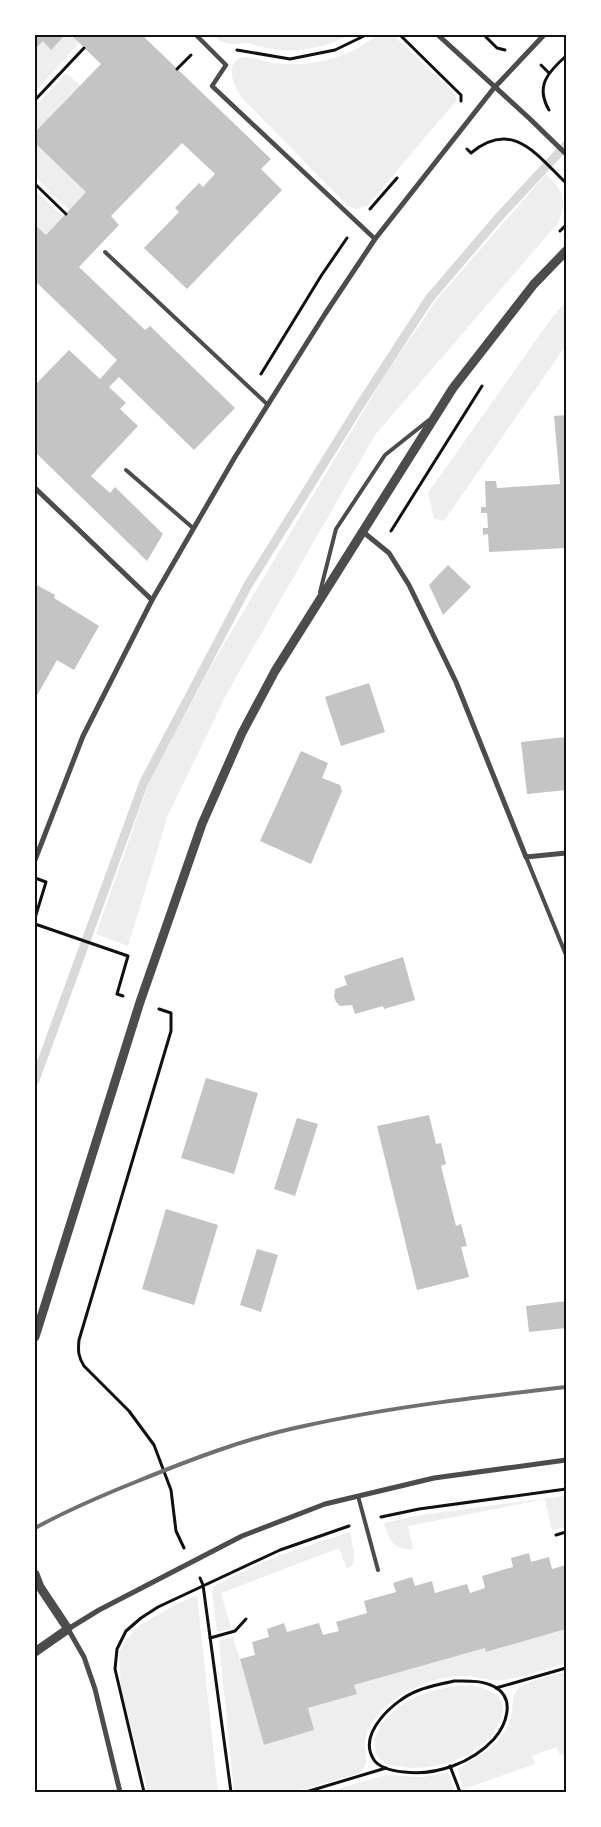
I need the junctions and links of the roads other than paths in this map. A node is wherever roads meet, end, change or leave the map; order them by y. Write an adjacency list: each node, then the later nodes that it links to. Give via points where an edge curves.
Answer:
1 (196, 35): 6 (street, via 226,65 212,86)
2 (438, 35): 4 (street)
3 (544, 35): 4 (street)
4 (494, 88): 5 (street); 6 (street)
5 (566, 154)
6 (375, 239): 9 (street)
7 (566, 251): 10 (street, via 534,284)
8 (105, 252): 9 (lane)
9 (268, 405): 13 (street)
10 (435, 416): 14 (street); 15 (lane, via 385,455 336,530)
11 (126, 470): 13 (lane)
12 (35, 488): 16 (street)
13 (194, 528): 16 (street)
14 (362, 531): 15 (street); 18 (street, via 389,553 409,585 456,682)
15 (319, 599): 21 (street, via 242,733 202,824 133,1024)
16 (152, 600): 19 (street, via 83,736)
17 (566, 853): 18 (street)
18 (526, 857): 20 (lane)
19 (35, 860)
20 (566, 955)
21 (35, 1337)
22 (566, 1460): 23 (street, via 434,1478)
23 (358, 1496): 24 (lane); 26 (street, via 325,1504 242,1536)
24 (378, 1570)
25 (35, 1574): 26 (street)
26 (68, 1629): 27 (street); 28 (street, via 84,1657 95,1689)
27 (35, 1652)
28 (120, 1792)

